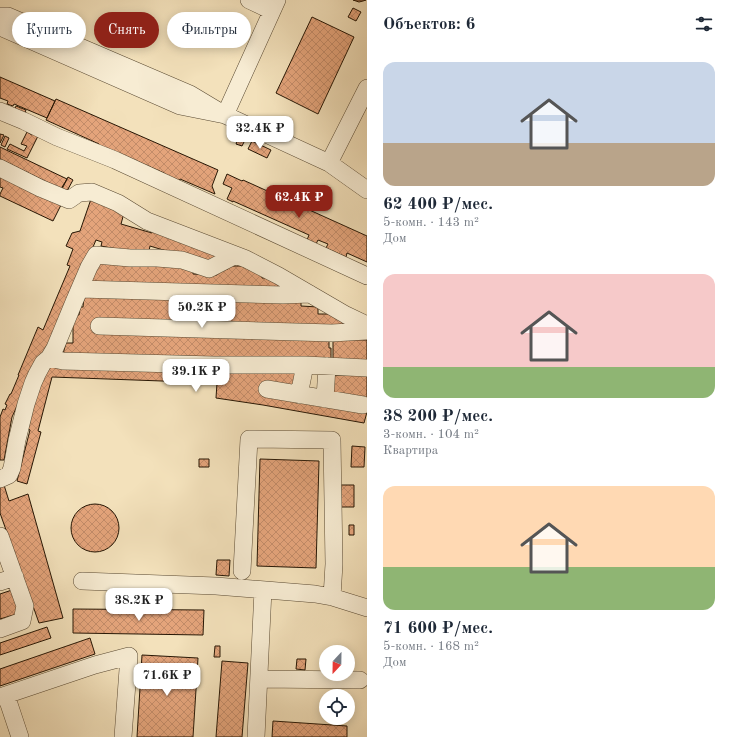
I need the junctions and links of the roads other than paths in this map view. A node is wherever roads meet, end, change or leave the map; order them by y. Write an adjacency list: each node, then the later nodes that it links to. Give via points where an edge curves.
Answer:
1 (249, 0): 2 (lane)
2 (275, 5): 7 (lane)
3 (0, 16): 7 (lane, via 8,16 190,94)
4 (0, 27): 7 (lane, via 180,106)
5 (367, 88): 8 (lane)
6 (0, 111): 12 (lane, via 115,160)
7 (225, 115): 8 (lane)
8 (329, 163): 10 (lane)
9 (0, 168): 11 (lane, via 69,200 79,193 92,192 118,203 147,221)
10 (367, 190)
11 (236, 255): 13 (lane, via 209,269 182,260 96,255); 14 (lane)
12 (367, 276)
13 (81, 289): 14 (lane); 18 (lane)
14 (310, 294): 15 (lane)
15 (367, 324)
16 (99, 326): 17 (lane, via 332,333)
17 (367, 331)
18 (49, 358): 19 (lane, via 63,361 198,365); 26 (lane, via 43,363 32,383 12,468 9,475)
19 (305, 365): 20 (lane); 23 (lane)
20 (327, 366): 21 (lane); 24 (lane)
21 (367, 368)
22 (267, 389): 23 (lane)
23 (299, 395): 24 (lane)
24 (325, 399): 25 (lane)
25 (363, 405)
26 (0, 479)
27 (0, 536): 29 (lane)
28 (242, 571): 32 (lane, via 249,440 332,440)
29 (7, 580): 34 (lane, via 25,606 22,621)
30 (82, 581): 31 (lane)
31 (263, 590): 32 (lane); 35 (lane)
32 (332, 597): 33 (lane)
33 (367, 608)
34 (0, 630)
35 (259, 679): 36 (lane); 40 (lane)
36 (360, 680)
37 (3, 696): 38 (lane); 39 (lane, via 129,656)
38 (20, 737)
39 (123, 737)
40 (256, 737)

